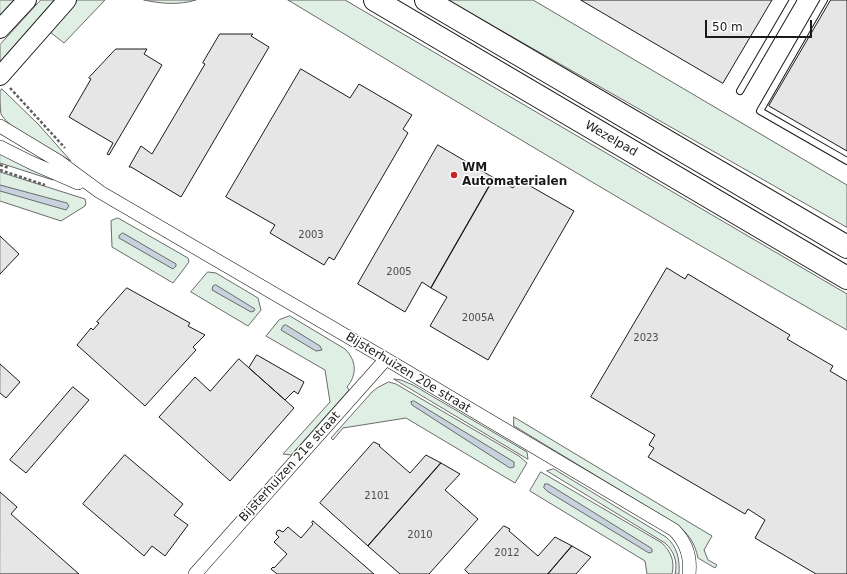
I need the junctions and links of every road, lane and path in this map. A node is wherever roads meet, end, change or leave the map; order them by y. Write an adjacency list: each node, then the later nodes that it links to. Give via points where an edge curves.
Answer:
1 (27, 0): 7 (main road)
2 (67, 0): 8 (main road)
3 (375, 0): 16 (highway, Wezelpad)
4 (426, 0): 15 (highway)
5 (793, 0): 9 (lane)
6 (824, 0): 13 (lane, via 760,111)
7 (0, 29)
8 (3, 79): 12 (path)
9 (740, 91)
10 (0, 126): 14 (street, Bijsterhuizen 20e straat, via 58,161)
11 (0, 147): 14 (street, Bijsterhuizen 20e straat)
12 (68, 152)
13 (847, 161)
14 (100, 192): 17 (street, Bijsterhuizen 20e straat)
15 (847, 247)
16 (847, 278)
17 (386, 359): 18 (street, Bijsterhuizen 21e straat); 19 (street, Bijsterhuizen 20e straat, via 674,530 687,550)
18 (195, 574)
19 (689, 574)

